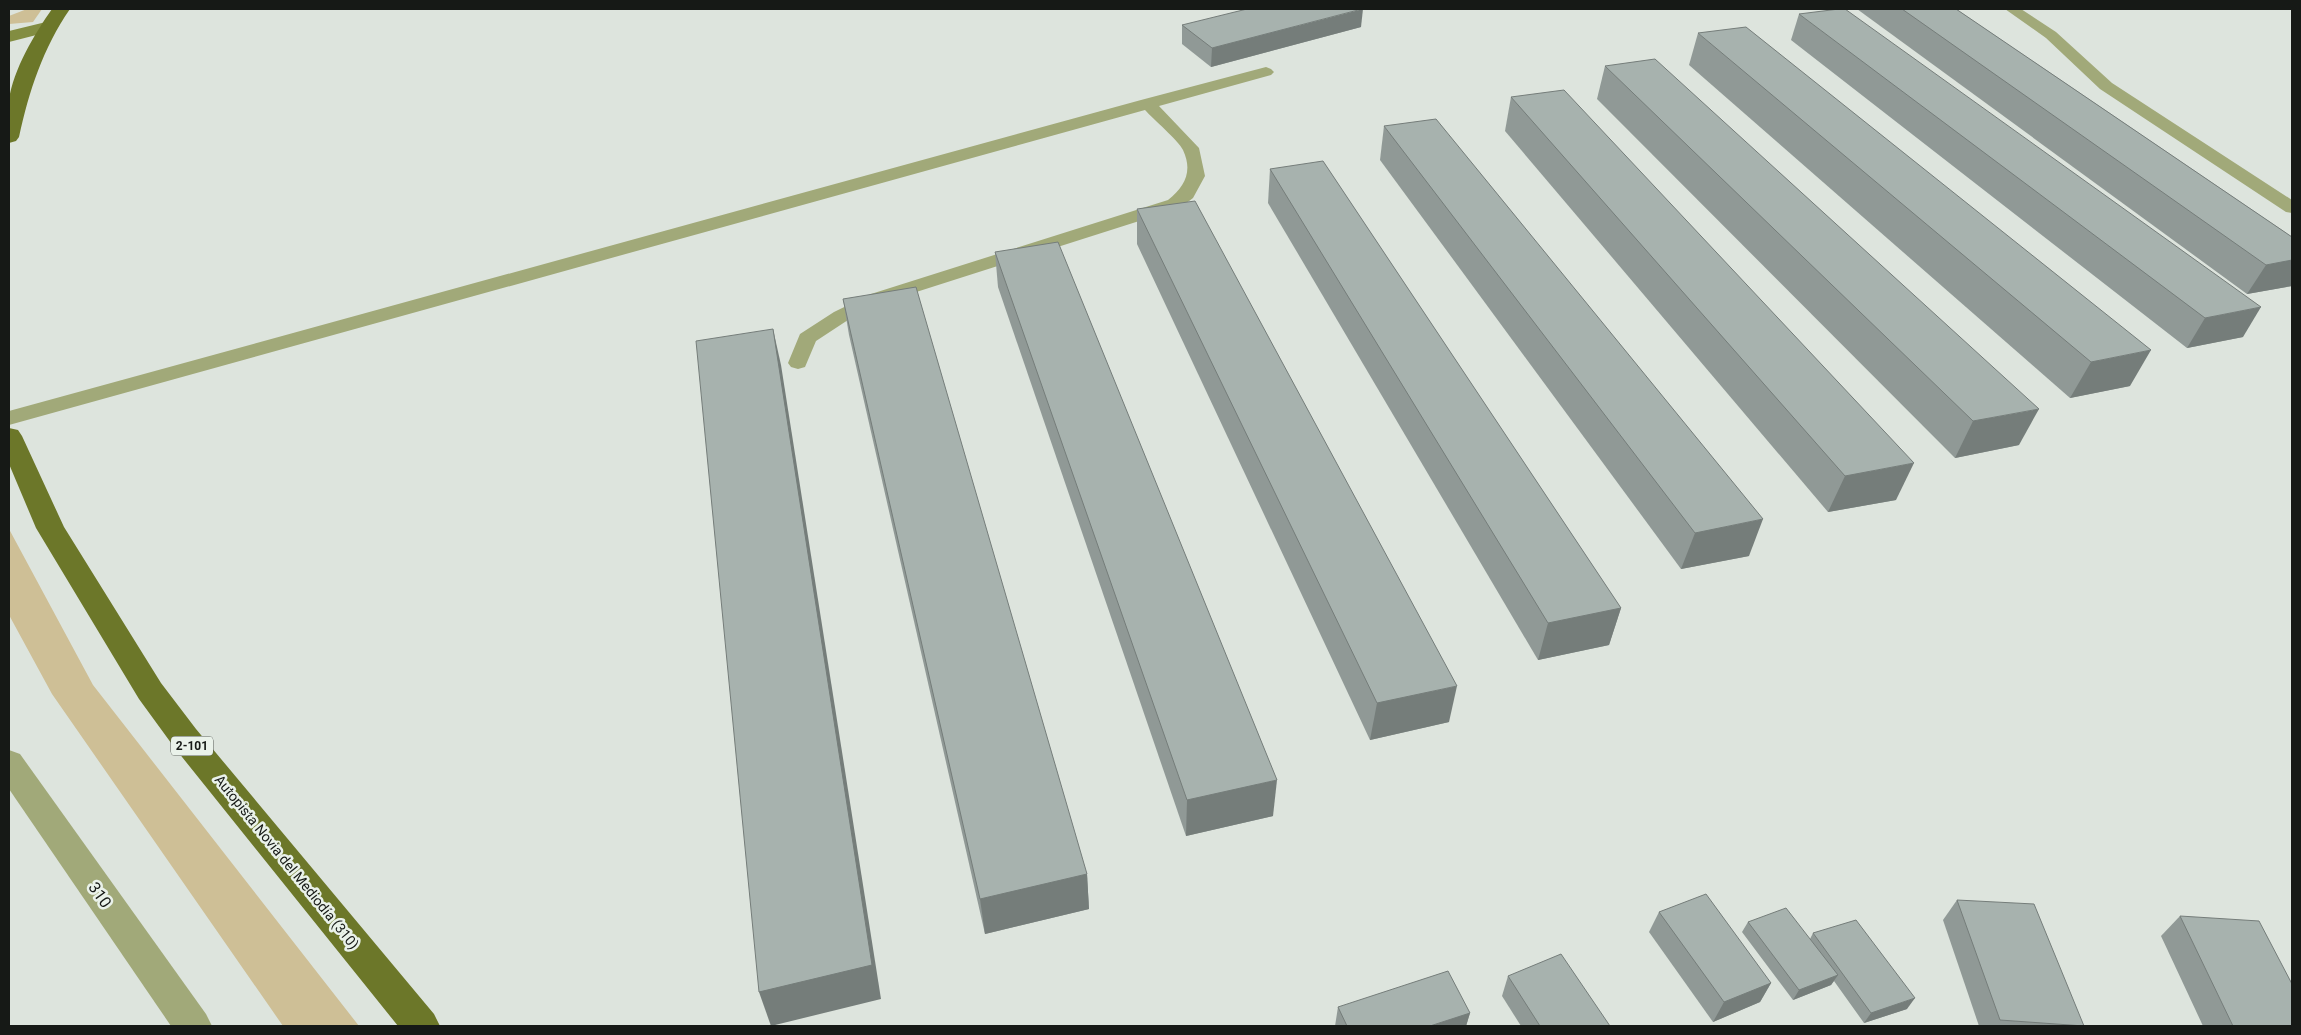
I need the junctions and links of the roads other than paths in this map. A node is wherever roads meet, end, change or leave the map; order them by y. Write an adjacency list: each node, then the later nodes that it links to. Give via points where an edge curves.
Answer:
1 (60, 9): 3 (main road)
2 (2012, 9): 10 (lane, via 2052,35 2106,86)
3 (46, 27): 4 (main road); 5 (main road); 8 (main road)
4 (9, 28)
5 (9, 37)
6 (1266, 72): 7 (lane)
7 (1147, 103): 11 (lane, via 1191,148 1196,176 1188,194 1174,204 878,298 807,338); 12 (lane)
8 (11, 110): 9 (main road)
9 (9, 136)
10 (2292, 208)
11 (798, 362)
12 (9, 418)
13 (9, 436): 16 (main road, Autopista Novia del Mediodía (310) / 2-101, via 50,528 150,691)
14 (9, 763): 15 (street, 310)
15 (193, 1026)
16 (421, 1026)

